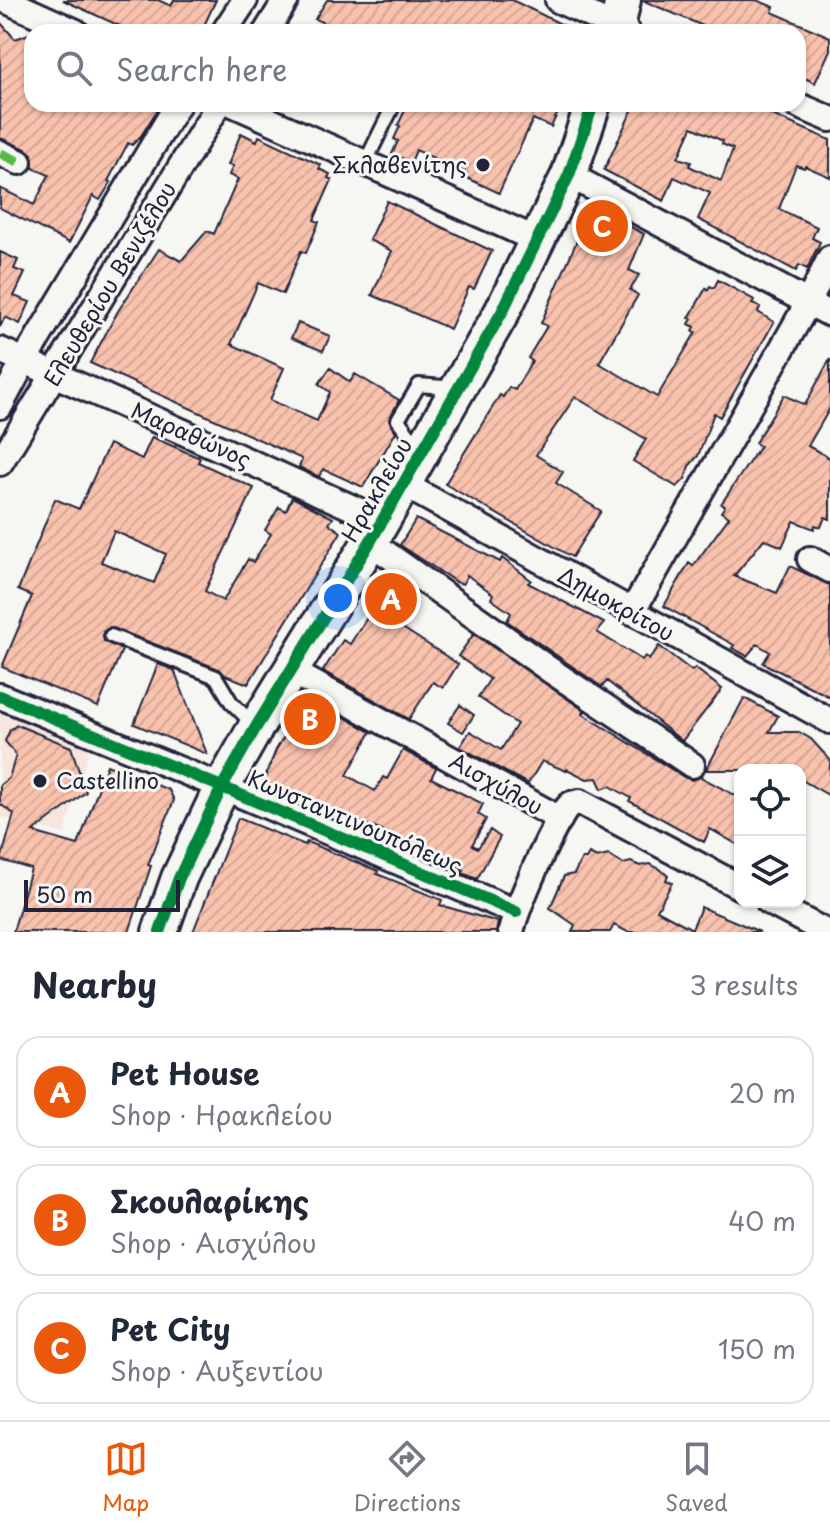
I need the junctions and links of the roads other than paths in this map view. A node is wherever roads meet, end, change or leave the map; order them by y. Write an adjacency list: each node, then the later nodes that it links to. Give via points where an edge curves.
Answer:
1 (5, 0): 6 (street)
2 (245, 0): 7 (street)
3 (286, 0): 8 (street)
4 (558, 0): 5 (street)
5 (621, 23)
6 (58, 24)
7 (229, 24)
8 (271, 24)
9 (806, 109): 15 (street)
10 (173, 112): 23 (street, Ελευθερίου Βενιζέλου)
11 (214, 112): 24 (street, Ελευθερίου Βενιζέλου)
12 (251, 112): 16 (street)
13 (390, 112): 16 (lane)
14 (590, 112): 17 (main road, Ηρακλείου)
15 (830, 119)
16 (365, 163): 18 (street)
17 (569, 175): 18 (main road, Ηρακλείου); 20 (street)
18 (537, 240): 27 (main road, Ηρακλείου)
19 (830, 258): 20 (street)
20 (808, 303): 21 (street); 29 (street)
21 (830, 314)
22 (0, 350): 23 (street, Μαραθώνος)
23 (24, 361): 24 (street, Μαραθώνος); 25 (street, Ελευθερίου Βενιζέλου)
24 (54, 374): 26 (street, Ελευθερίου Βενιζέλου); 28 (street, Μαραθώνος)
25 (0, 406)
26 (0, 463)
27 (403, 484): 28 (main road, Ηρακλείου); 29 (street, Δημοκρίτου)
28 (376, 531): 31 (main road, Ηρακλείου); 35 (street, Μαραθώνος, via 550,670)
29 (632, 612): 33 (street, Δημοκρίτου)
30 (111, 636): 34 (lane, via 216,677)
31 (291, 671): 34 (main road, Ηρακλείου); 37 (street, Αισχύλου)
32 (0, 696): 36 (street, Κωνσταντινουπόλεως)
33 (830, 721)
34 (256, 727): 36 (main road, Ηρακλείου)
35 (692, 765)
36 (222, 787): 40 (street, Κωνσταντινουπόλεως); 41 (main road, Ηρακλείου)
37 (560, 819): 38 (street, Αισχύλου, via 566,808 580,802); 40 (street)
38 (734, 884)
39 (780, 908): 42 (street)
40 (513, 922)
41 (160, 932)
42 (826, 932)

